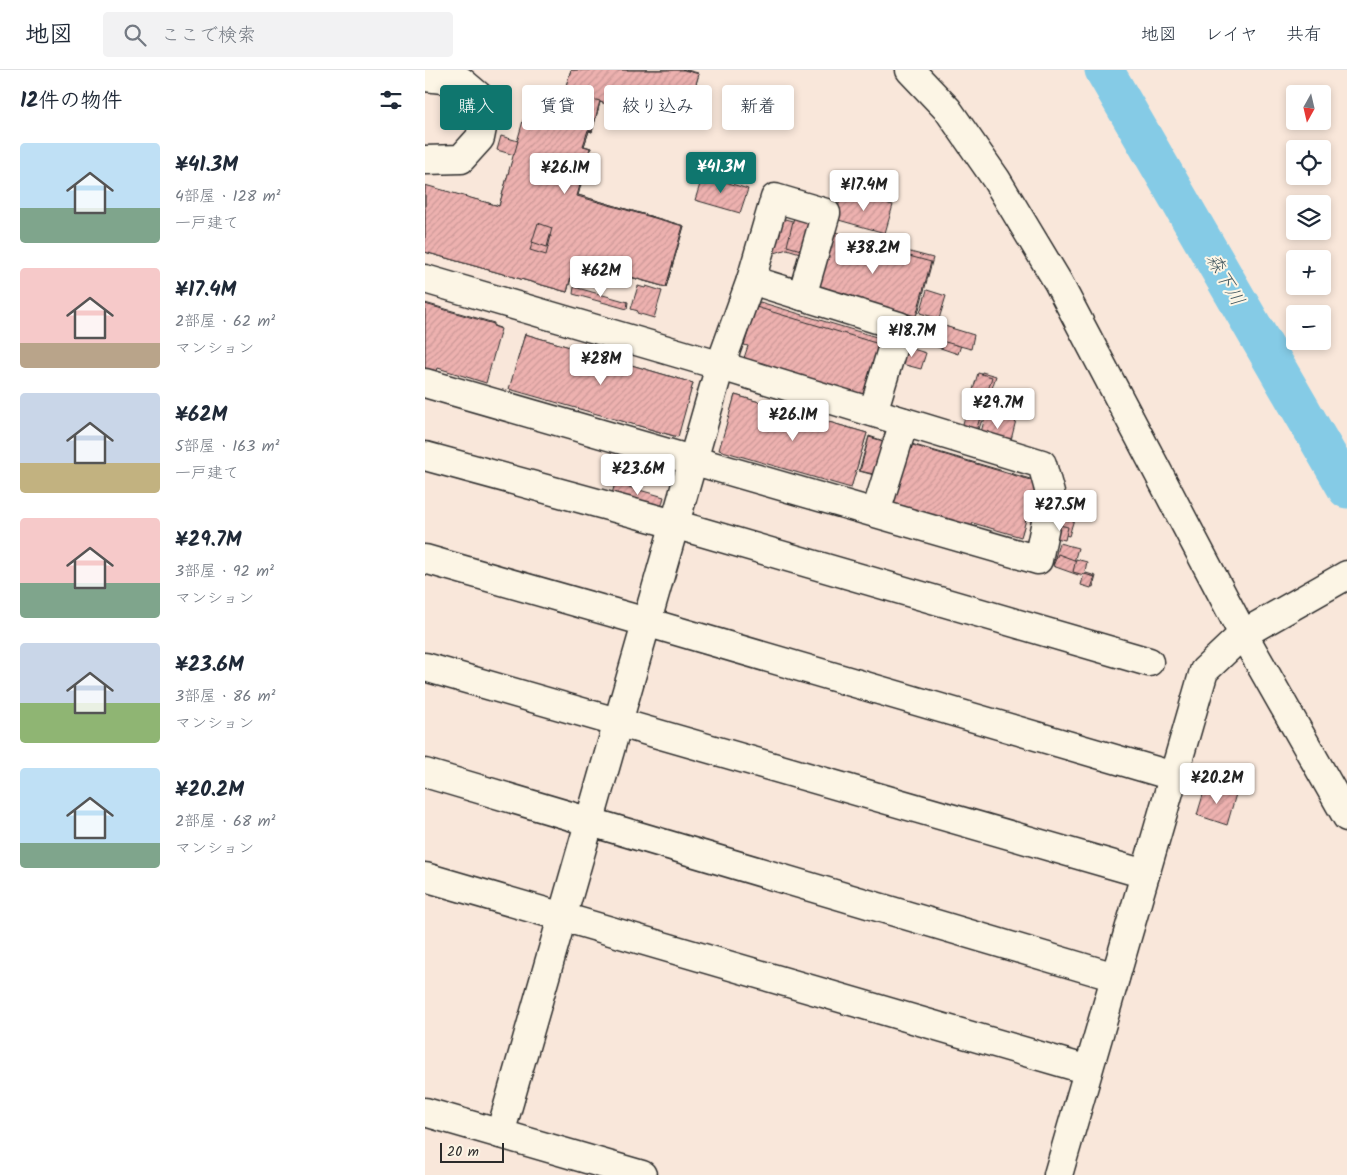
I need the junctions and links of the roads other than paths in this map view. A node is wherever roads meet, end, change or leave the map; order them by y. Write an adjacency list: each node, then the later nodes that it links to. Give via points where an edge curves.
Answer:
1 (910, 70): 18 (street, via 954,117 1058,282)
2 (425, 77): 3 (street, via 461,81 487,103 480,138 461,159)
3 (425, 160)
4 (425, 279): 7 (street)
5 (751, 280): 6 (street); 6 (street, via 775,198 827,213); 7 (street)
6 (802, 296): 9 (street, via 899,326)
7 (720, 366): 9 (street); 12 (street)
8 (425, 382): 12 (street)
9 (873, 412): 10 (street)
10 (904, 422): 13 (street); 13 (street, via 1041,464 1051,497 1038,560)
11 (425, 456): 14 (street)
12 (693, 459): 13 (street); 14 (street)
13 (876, 512)
14 (673, 524): 17 (street); 19 (street)
15 (425, 559): 17 (street)
16 (1347, 575): 18 (street)
17 (646, 622): 21 (street); 23 (street)
18 (1243, 634): 23 (street, via 1204,671); 24 (street)
19 (1149, 662)
20 (425, 667): 21 (street)
21 (618, 722): 25 (street); 26 (street)
22 (425, 773): 25 (street)
23 (1173, 776): 26 (street)
24 (1347, 817)
25 (589, 821): 28 (street); 29 (street)
26 (1145, 874): 29 (street)
27 (425, 877): 28 (street)
28 (562, 917): 30 (street); 32 (street)
29 (1115, 977): 30 (street)
30 (1088, 1070): 34 (street)
31 (425, 1112): 32 (street)
32 (500, 1134): 33 (street)
33 (642, 1175)
34 (1058, 1175)

